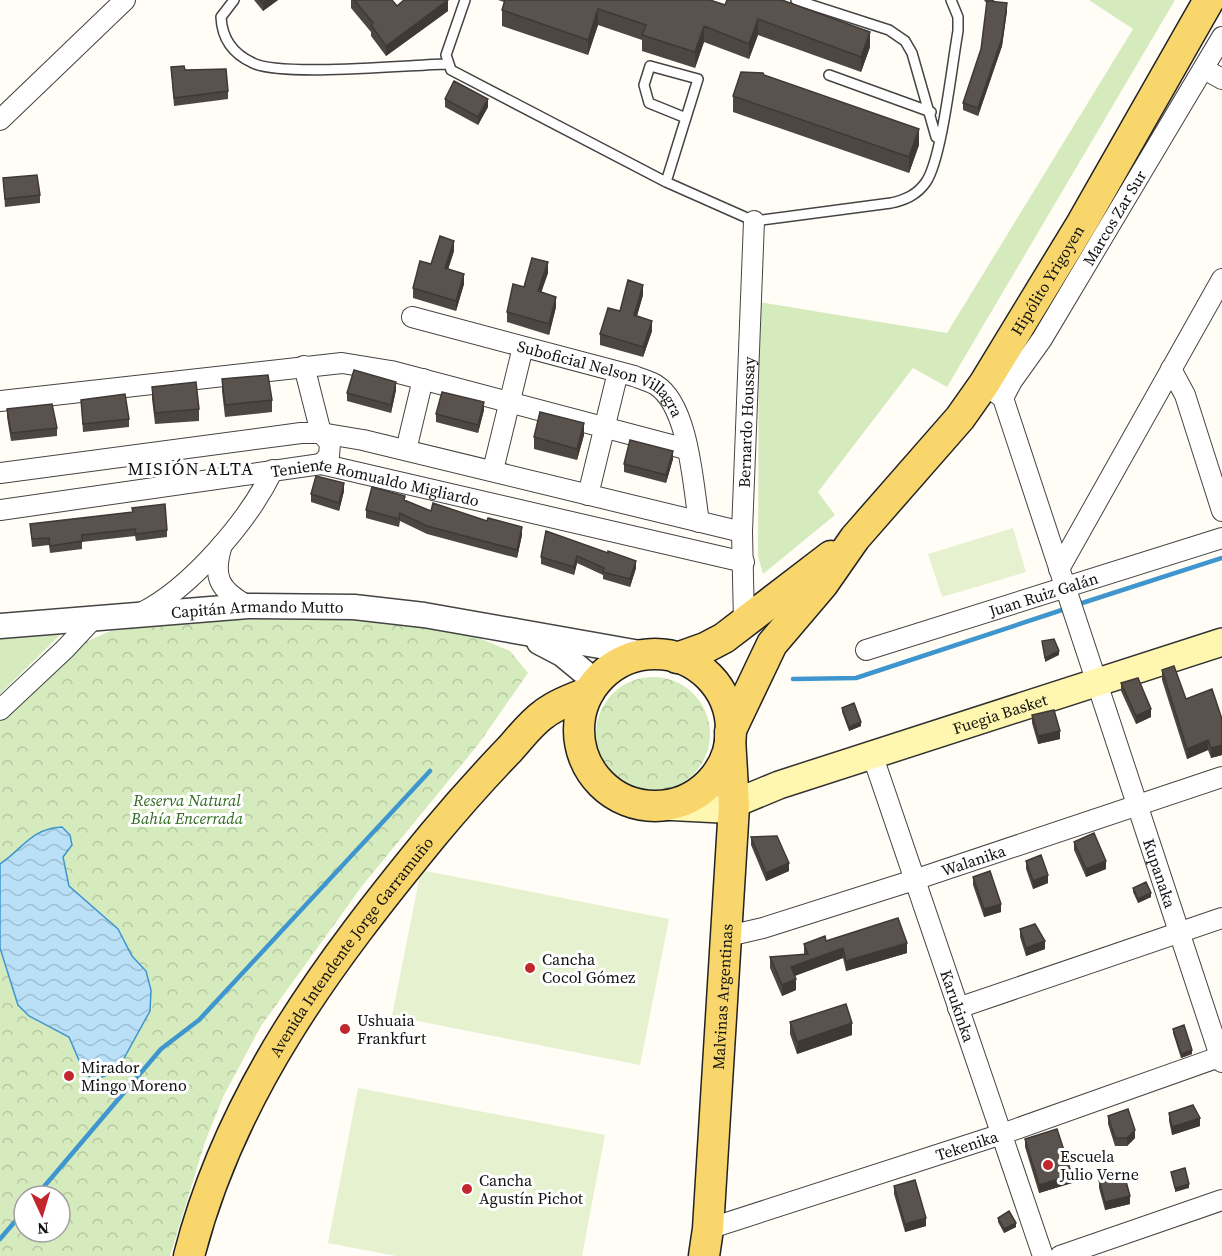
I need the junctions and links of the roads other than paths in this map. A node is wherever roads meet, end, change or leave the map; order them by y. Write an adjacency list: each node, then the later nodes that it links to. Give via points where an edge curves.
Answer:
1 (125, 0): 14 (street)
2 (234, 0): 8 (lane, via 221,17 224,36 241,56 254,64 285,69)
3 (465, 0): 8 (lane)
4 (796, 0): 12 (lane, via 899,35 912,53)
5 (951, 0): 16 (lane, via 958,17 958,32)
6 (1209, 0): 28 (main road, Hipólito Yrigoyen, via 1082,223)
7 (1222, 37): 9 (street, Marcos Zar Sur)
8 (446, 63): 15 (lane, via 458,75)
9 (1204, 69): 11 (street); 28 (street, Marcos Zar Sur, via 1042,339 1012,381)
10 (830, 75): 12 (lane)
11 (1222, 78)
12 (931, 112): 16 (lane)
13 (686, 118): 13 (lane, via 698,80 650,66 644,85 649,103); 18 (lane)
14 (0, 120)
15 (590, 143): 17 (lane); 18 (lane)
16 (936, 151): 20 (lane, via 926,182 901,201)
17 (584, 153)
18 (668, 183): 19 (lane); 20 (lane)
19 (665, 194)
20 (754, 221): 45 (street, Bernardo Houssay)
21 (1222, 279): 25 (street)
22 (412, 317): 23 (street, Suboficial Nelson Villagra)
23 (524, 347): 26 (street, Suboficial Nelson Villagra); 30 (street)
24 (304, 366): 27 (street, via 365,365); 29 (street); 32 (street)
25 (1172, 369): 43 (street, via 1185,395); 50 (street)
26 (618, 372): 31 (street); 34 (street, Suboficial Nelson Villagra, via 656,385 668,396 680,418)
27 (423, 379): 30 (street); 35 (street)
28 (994, 391): 46 (main road, Hipólito Yrigoyen, via 960,418); 50 (street, Kupanaka)
29 (0, 401)
30 (510, 402): 31 (street); 38 (street)
31 (605, 428): 34 (street); 41 (street)
32 (321, 433): 33 (street, Teniente Romualdo Migliardo); 35 (street, Teniente Romualdo Migliardo); 36 (street, via 330,450)
33 (233, 442): 39 (street, Teniente Romualdo Migliardo); 40 (street, via 225,462)
34 (686, 449): 44 (street, Suboficial Nelson Villagra)
35 (406, 450): 38 (street, Teniente Romualdo Migliardo)
36 (321, 464): 37 (street, Teniente Romualdo Migliardo); 49 (street, Teniente Romualdo Migliardo)
37 (273, 470): 40 (street, Teniente Romualdo Migliardo); 48 (street, via 251,510)
38 (493, 470): 41 (street, Teniente Romualdo Migliardo)
39 (0, 473)
40 (238, 474): 42 (street, Teniente Romualdo Migliardo, via 176,487)
41 (588, 495): 44 (street, Teniente Romualdo Migliardo)
42 (0, 510)
43 (1222, 511)
44 (699, 522): 45 (street, Teniente Romualdo Migliardo)
45 (742, 532): 49 (street, Bernardo Houssay)
46 (855, 538): 55 (main road); 64 (main road, via 823,584 772,644)
47 (1222, 538): 51 (street, Juan Ruiz Galán)
48 (222, 544): 52 (street, via 216,562 217,576 224,589); 53 (street, via 169,596)
49 (744, 562): 55 (street, Bernardo Houssay)
50 (1059, 569): 51 (street, Kupanaka)
51 (1070, 602): 59 (street, Juan Ruiz Galán); 61 (street, Kupanaka)
52 (248, 606): 53 (street, Capitán Armando Mutto); 57 (street, Capitán Armando Mutto, via 365,608)
53 (138, 614): 54 (street, Capitán Armando Mutto)
54 (94, 618): 56 (street, Capitán Armando Mutto); 63 (street)
55 (744, 623): 60 (main road, via 705,648)
56 (0, 626)
57 (512, 631): 60 (street, Capitán Armando Mutto); 62 (street, Capitán Armando Mutto, via 562,654)
58 (1222, 642): 61 (main road, Fuegia Basket)
59 (866, 650)
60 (664, 656): 62 (main road, via 630,658 611,668); 64 (main road, via 693,665 718,688 729,716)
61 (1098, 683): 65 (main road, Fuegia Basket); 69 (street, Kupanaka)
62 (592, 687): 68 (main road, via 581,711 578,732 590,772 622,799); 79 (main road, Avenida Intendente Jorge Garramuño, via 543,714 465,796 326,972 246,1101 197,1224)
63 (0, 710)
64 (730, 735): 67 (main road, Malvinas Argentinas); 68 (main road, via 725,758 715,776 700,791)
65 (872, 754): 67 (main road, Fuegia Basket); 70 (street, Karukinka)
66 (1222, 777): 69 (street, Walanika)
67 (734, 796): 68 (main road, via 722,809); 73 (main road, Malvinas Argentinas)
68 (662, 806)
69 (1136, 806): 70 (street, Walanika); 72 (street, Kupanaka)
70 (914, 880): 73 (street, Walanika); 74 (street, Karukinka)
71 (1222, 918): 72 (street)
72 (1180, 932): 74 (street); 75 (street, Kupanaka)
73 (724, 937): 78 (main road, Malvinas Argentinas)
74 (958, 1008): 76 (street, Karukinka)
75 (1222, 1058): 76 (street, Tekenika)
76 (1002, 1134): 78 (street, Tekenika); 80 (street, Karukinka)
77 (1222, 1200): 81 (street)
78 (706, 1242)
79 (189, 1256)
80 (1043, 1256)
81 (1060, 1256)

